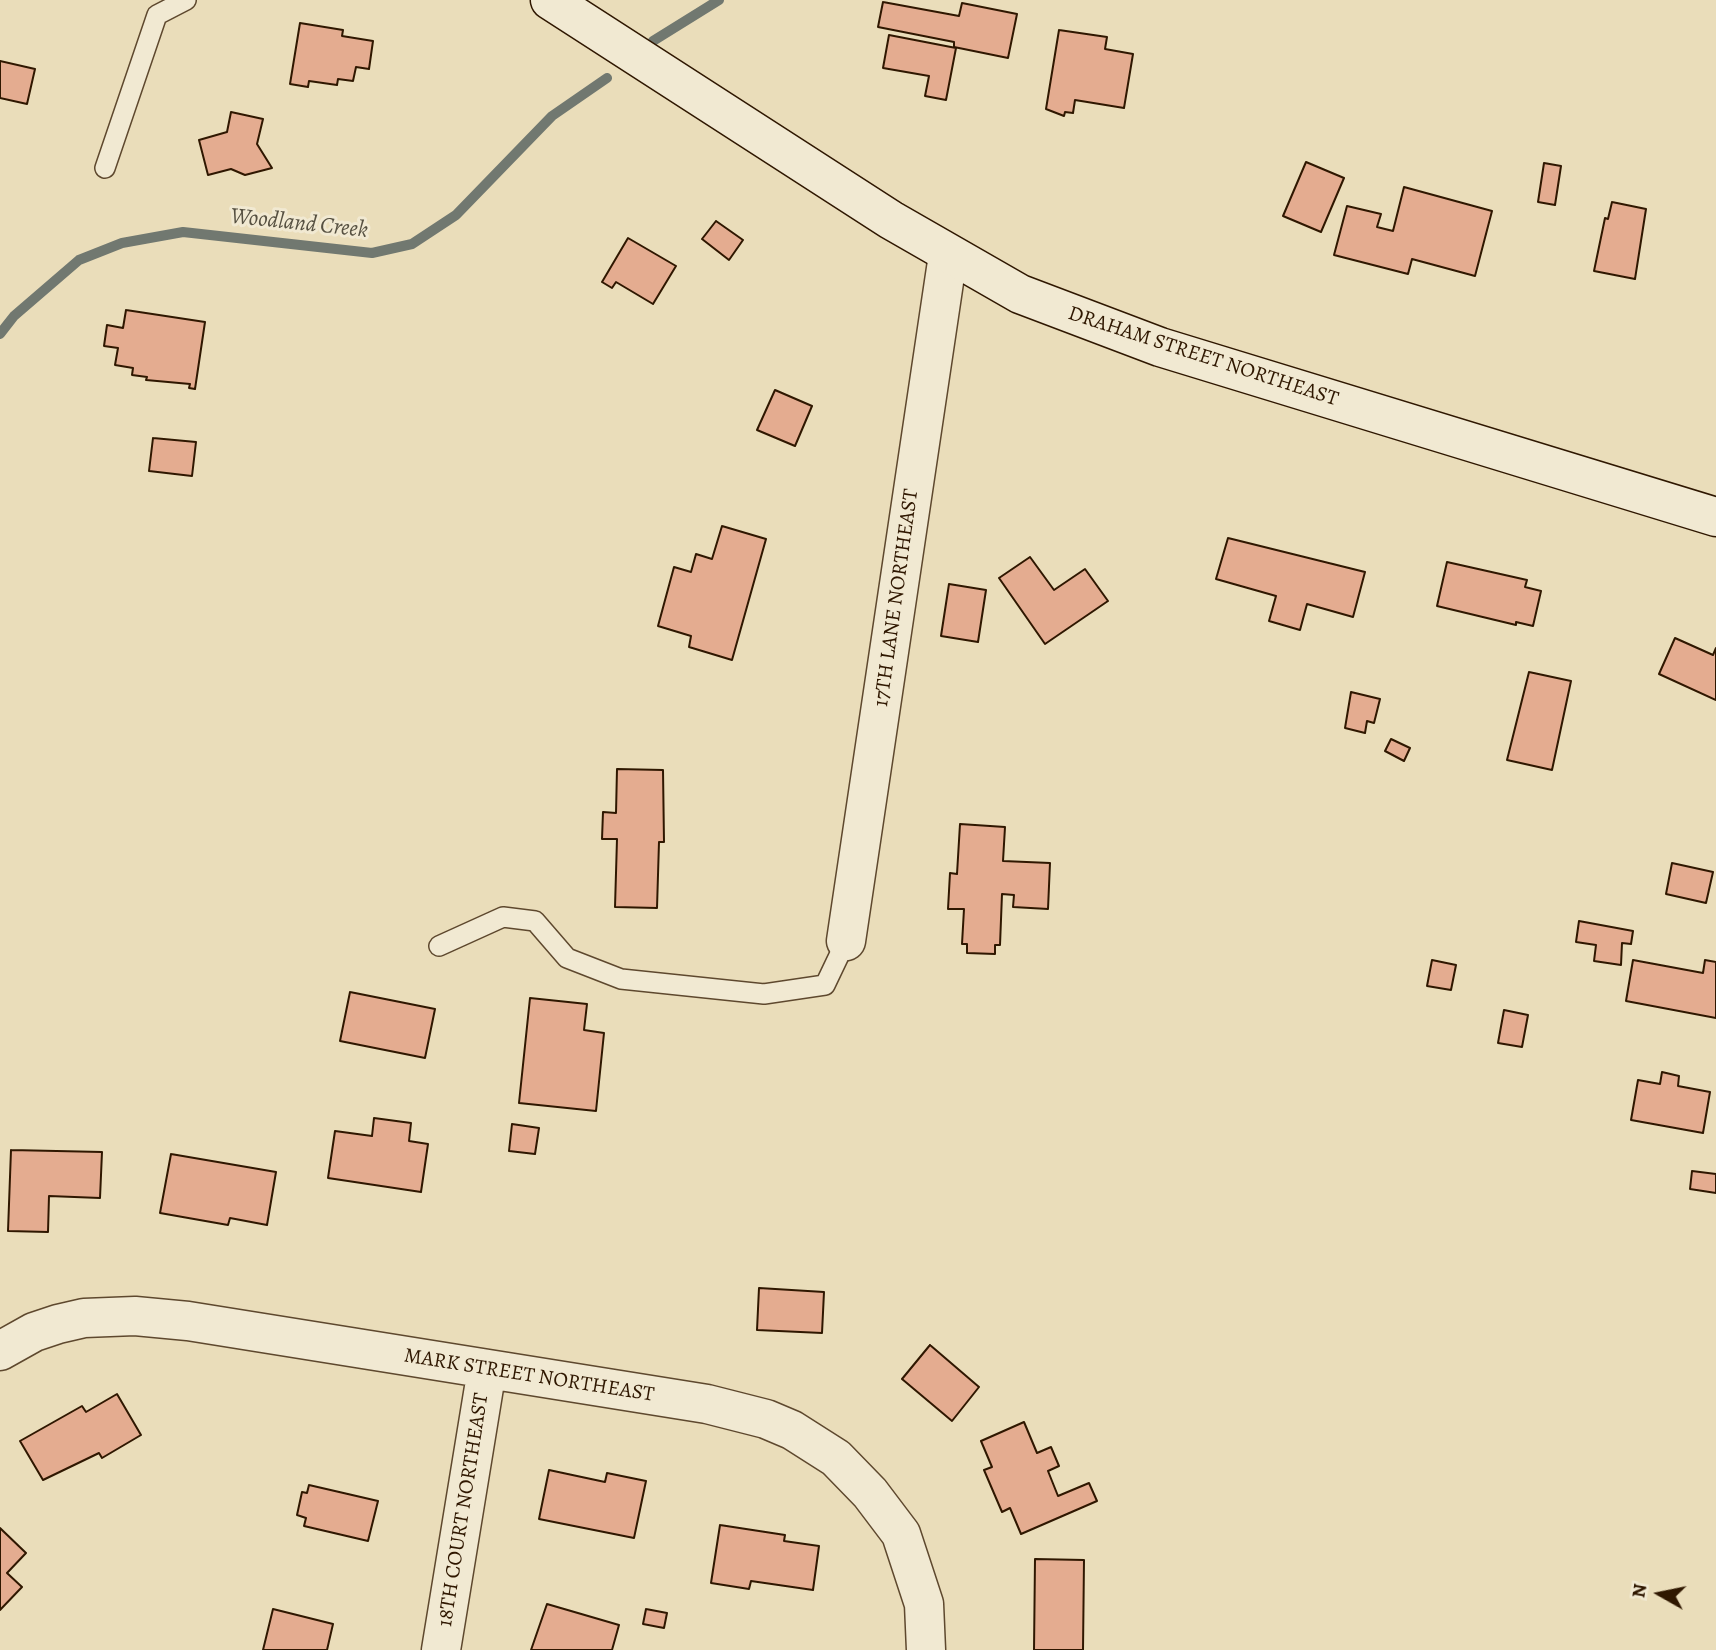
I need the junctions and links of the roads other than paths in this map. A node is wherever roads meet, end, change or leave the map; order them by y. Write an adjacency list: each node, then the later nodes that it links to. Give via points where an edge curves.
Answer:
1 (186, 0): 3 (lane, via 157,15)
2 (550, 0): 4 (street, DRAHAM STREET NORTHEAST)
3 (106, 168)
4 (948, 255): 5 (street, DRAHAM STREET NORTHEAST, via 1020,294 1160,347); 6 (street, 17TH LANE NORTHEAST)
5 (1716, 517)
6 (846, 941): 7 (lane, via 825,985 764,994 621,979 567,958 535,921 503,917)
7 (439, 946)
8 (0, 1351): 9 (street, MARK STREET NORTHEAST, via 58,1324 135,1316)
9 (487, 1369): 10 (street, 18TH COURT NORTHEAST); 11 (street, MARK STREET NORTHEAST, via 707,1404 766,1419 815,1443 870,1493 901,1534 924,1604)
10 (441, 1650)
11 (926, 1650)

